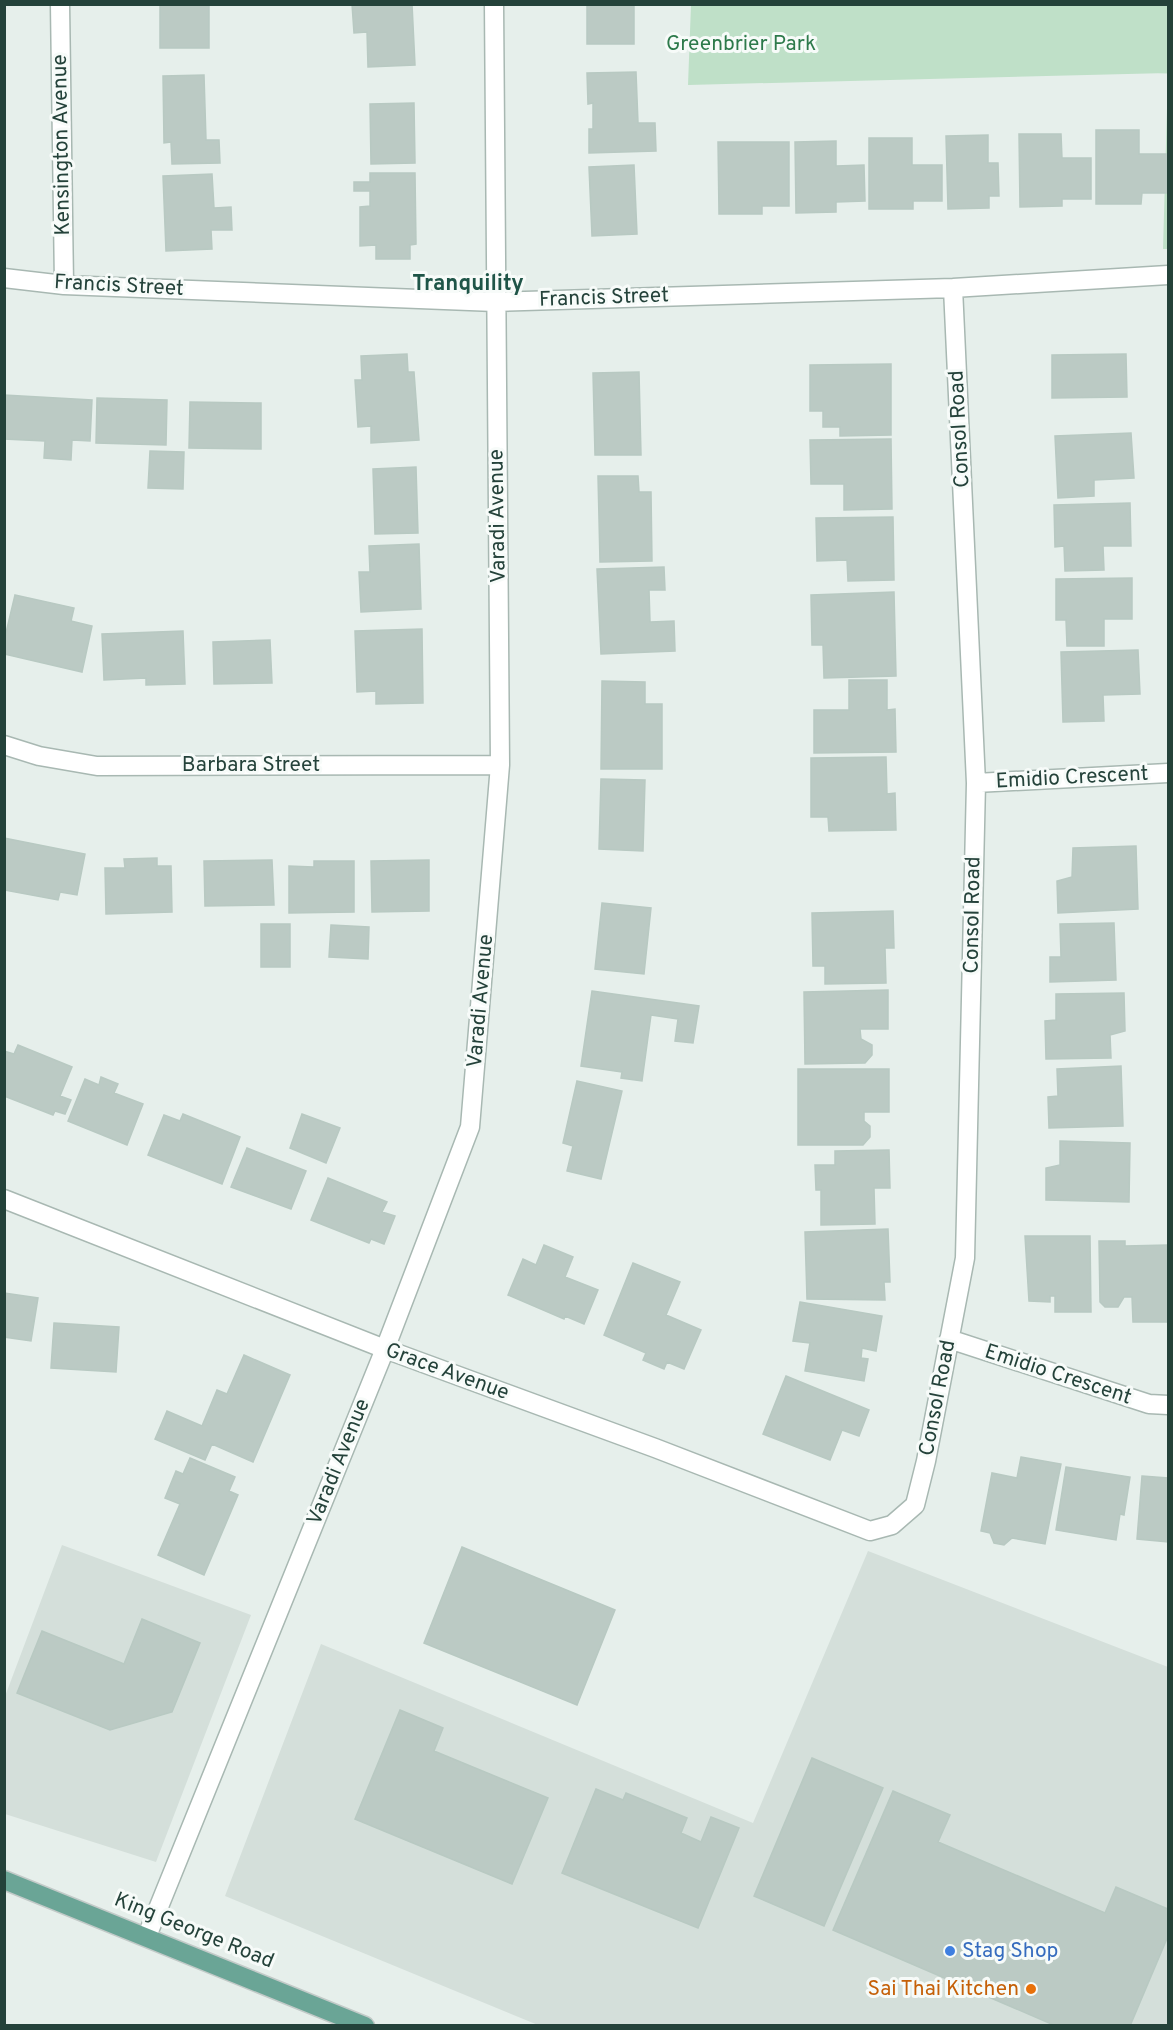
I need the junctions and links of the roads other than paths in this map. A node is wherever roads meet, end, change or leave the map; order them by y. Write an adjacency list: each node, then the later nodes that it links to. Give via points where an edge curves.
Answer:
1 (60, 4): 5 (street, Kensington Avenue)
2 (494, 4): 7 (street, Varadi Avenue)
3 (1168, 275): 6 (street, Francis Street)
4 (4, 278): 5 (street, Francis Street)
5 (64, 285): 7 (street, Francis Street)
6 (953, 288): 7 (street, Francis Street); 11 (street, Consol Road)
7 (495, 302): 9 (street, Varadi Avenue)
8 (4, 745): 9 (street, Barbara Street, via 39,756 97,766)
9 (500, 765): 14 (street, Varadi Avenue, via 470,1127)
10 (1168, 773): 11 (street, Emidio Crescent)
11 (976, 783): 13 (street, Consol Road, via 965,1258)
12 (4, 1199): 14 (street, Grace Avenue)
13 (949, 1340): 15 (street, Emidio Crescent, via 1149,1404); 16 (street, Consol Road, via 915,1505)
14 (385, 1349): 16 (street, Grace Avenue, via 870,1531); 18 (street, Varadi Avenue)
15 (1168, 1405)
16 (891, 1526)
17 (4, 1880): 18 (main road, King George Road)
18 (147, 1936): 19 (main road, King George Road)
19 (365, 2025)

